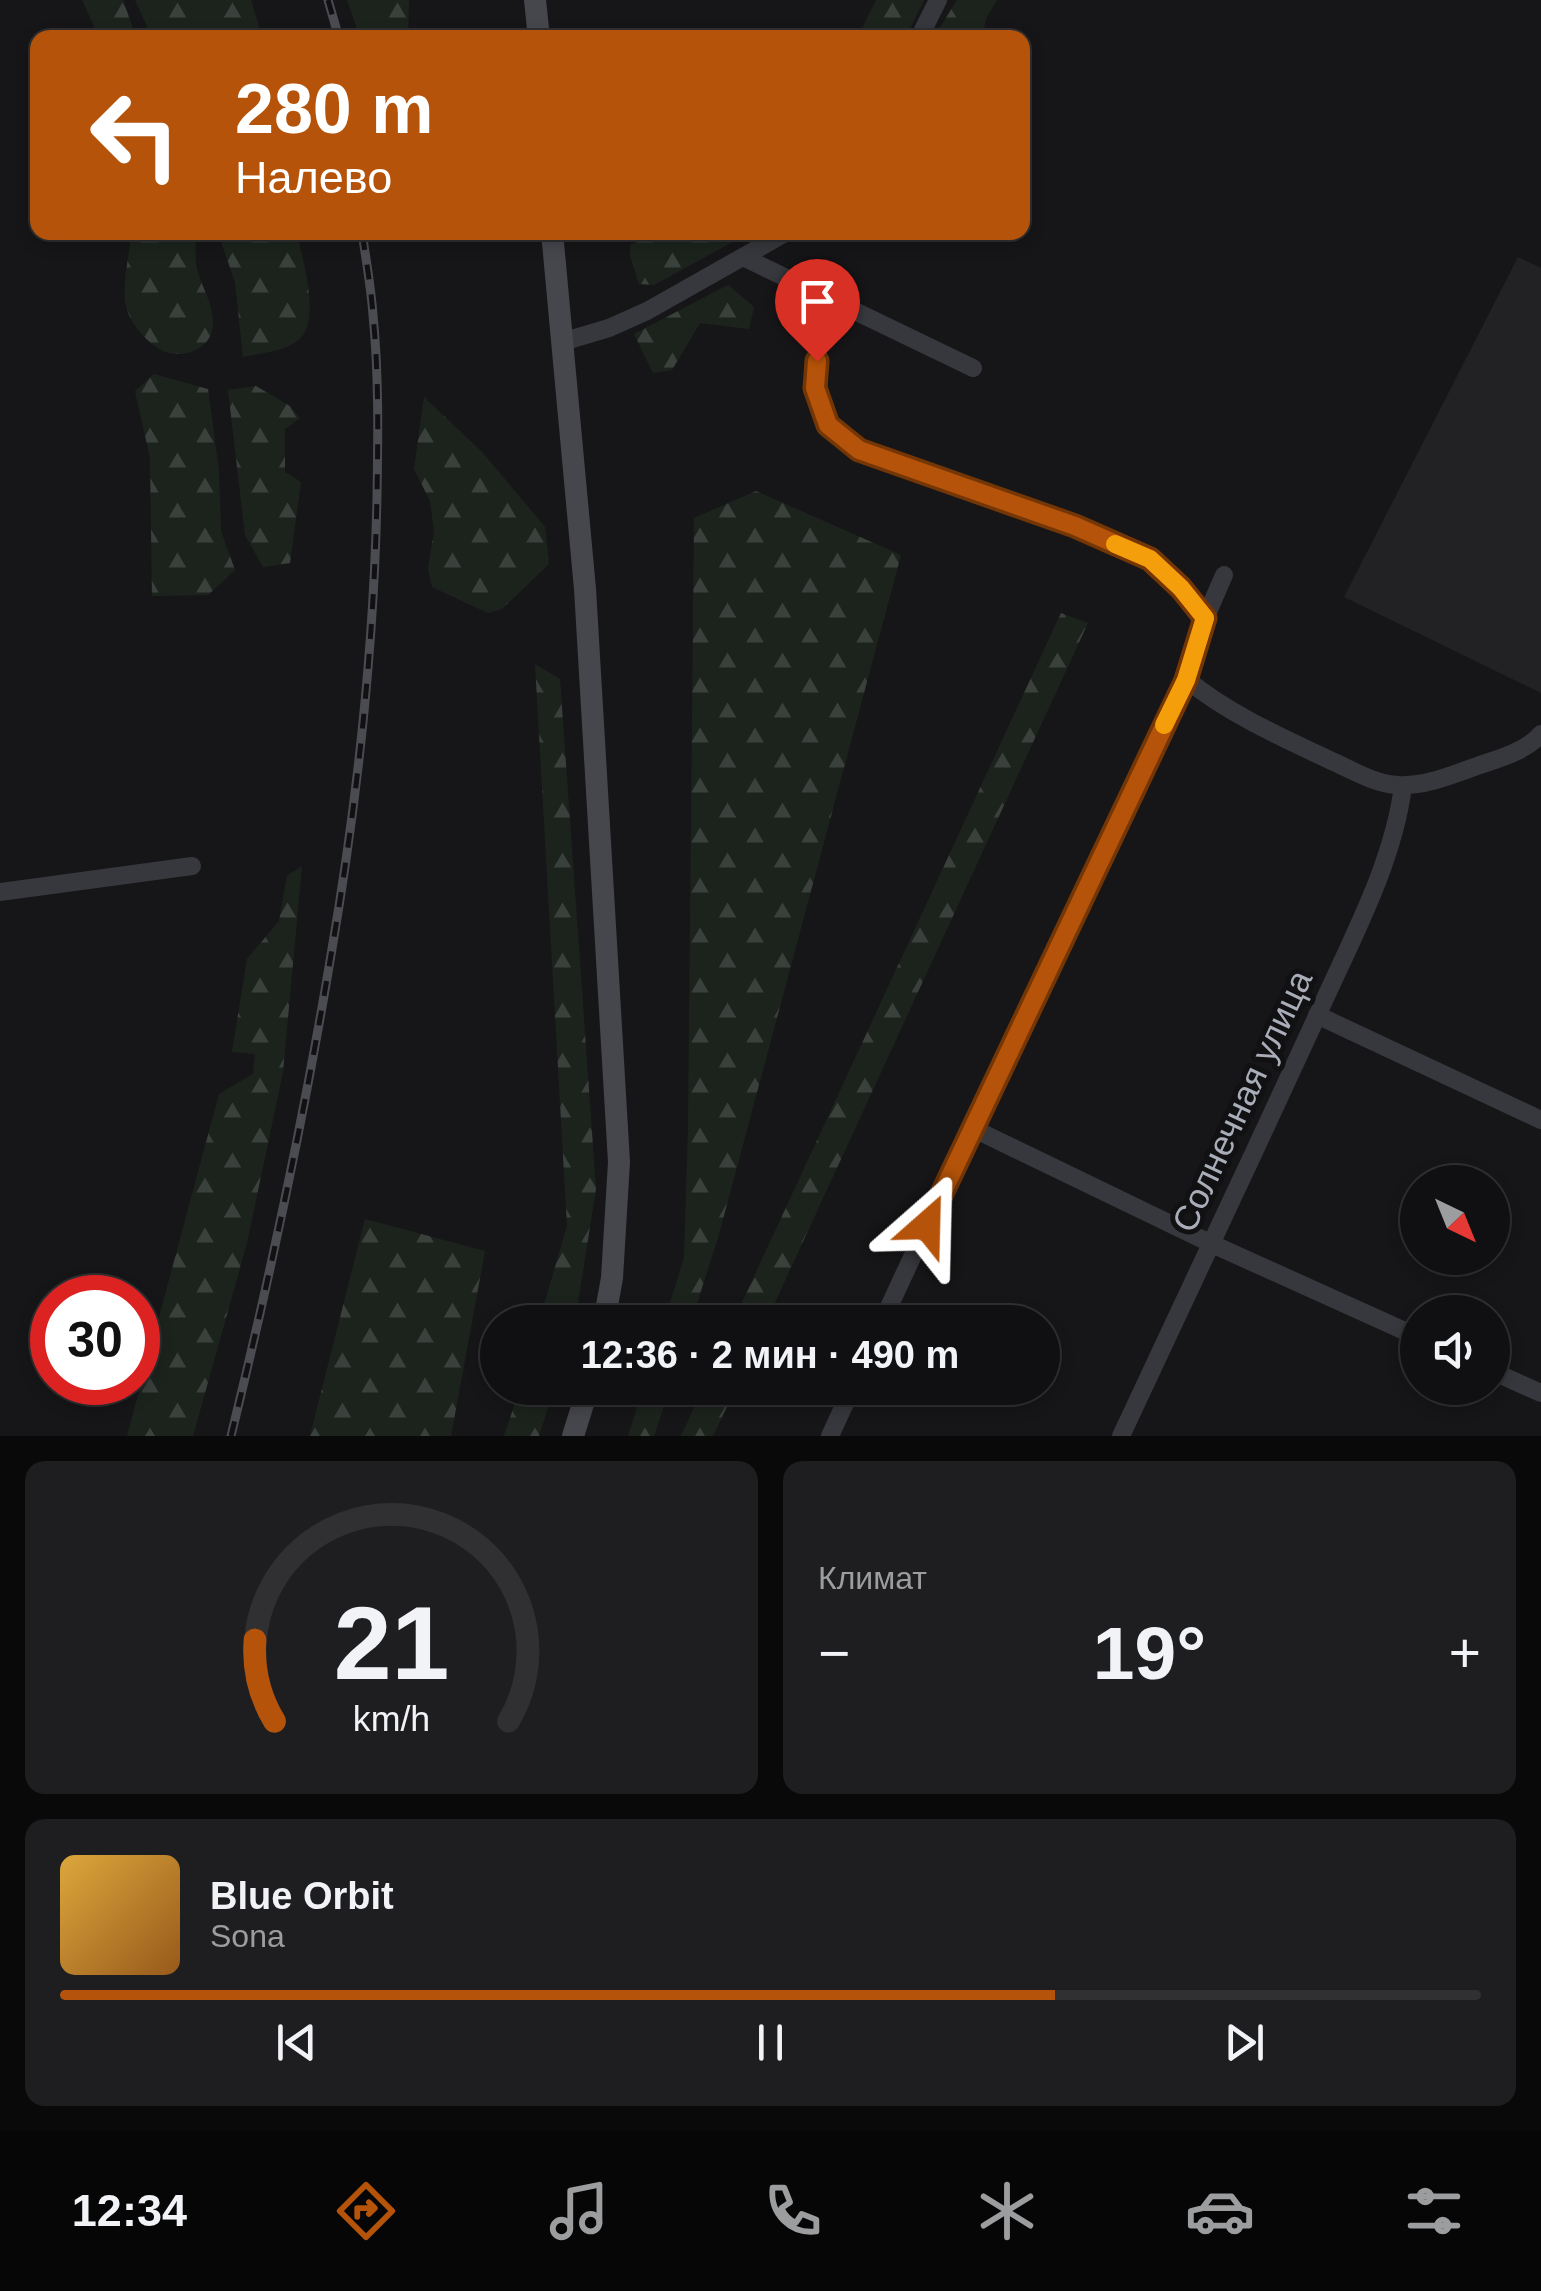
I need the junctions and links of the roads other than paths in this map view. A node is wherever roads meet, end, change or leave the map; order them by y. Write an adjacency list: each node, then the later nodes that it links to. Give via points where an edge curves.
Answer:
1 (536, 0): 3 (main road)
2 (938, 0): 4 (street)
3 (538, 30)
4 (924, 30)
5 (553, 240): 9 (main road)
6 (773, 240): 7 (street)
7 (743, 257): 8 (street); 9 (street, via 647,311)
8 (815, 293): 10 (street); 12 (street, via 815,388 828,425 859,450 1150,559)
9 (562, 342): 22 (main road, via 585,589 619,1162)
10 (973, 368)
11 (1224, 575): 12 (street)
12 (1205, 618): 13 (street)
13 (1186, 680): 15 (street, via 1283,738 1382,784); 20 (street)
14 (1541, 734): 15 (street, via 1498,759)
15 (1403, 786): 18 (street, Солнечная улица, via 1373,894)
16 (192, 866): 17 (street)
17 (0, 892)
18 (1317, 1015): 19 (street); 21 (street, Солнечная улица)
19 (1541, 1120)
20 (972, 1128): 21 (street); 23 (street)
21 (1212, 1244): 24 (street); 31 (street, Солнечная улица)
22 (607, 1305)
23 (890, 1305)
24 (1400, 1329)
25 (1510, 1379): 26 (street)
26 (1541, 1393)
27 (583, 1405): 29 (main road)
28 (844, 1405): 30 (street)
29 (573, 1436)
30 (830, 1436)
31 (1120, 1436)

